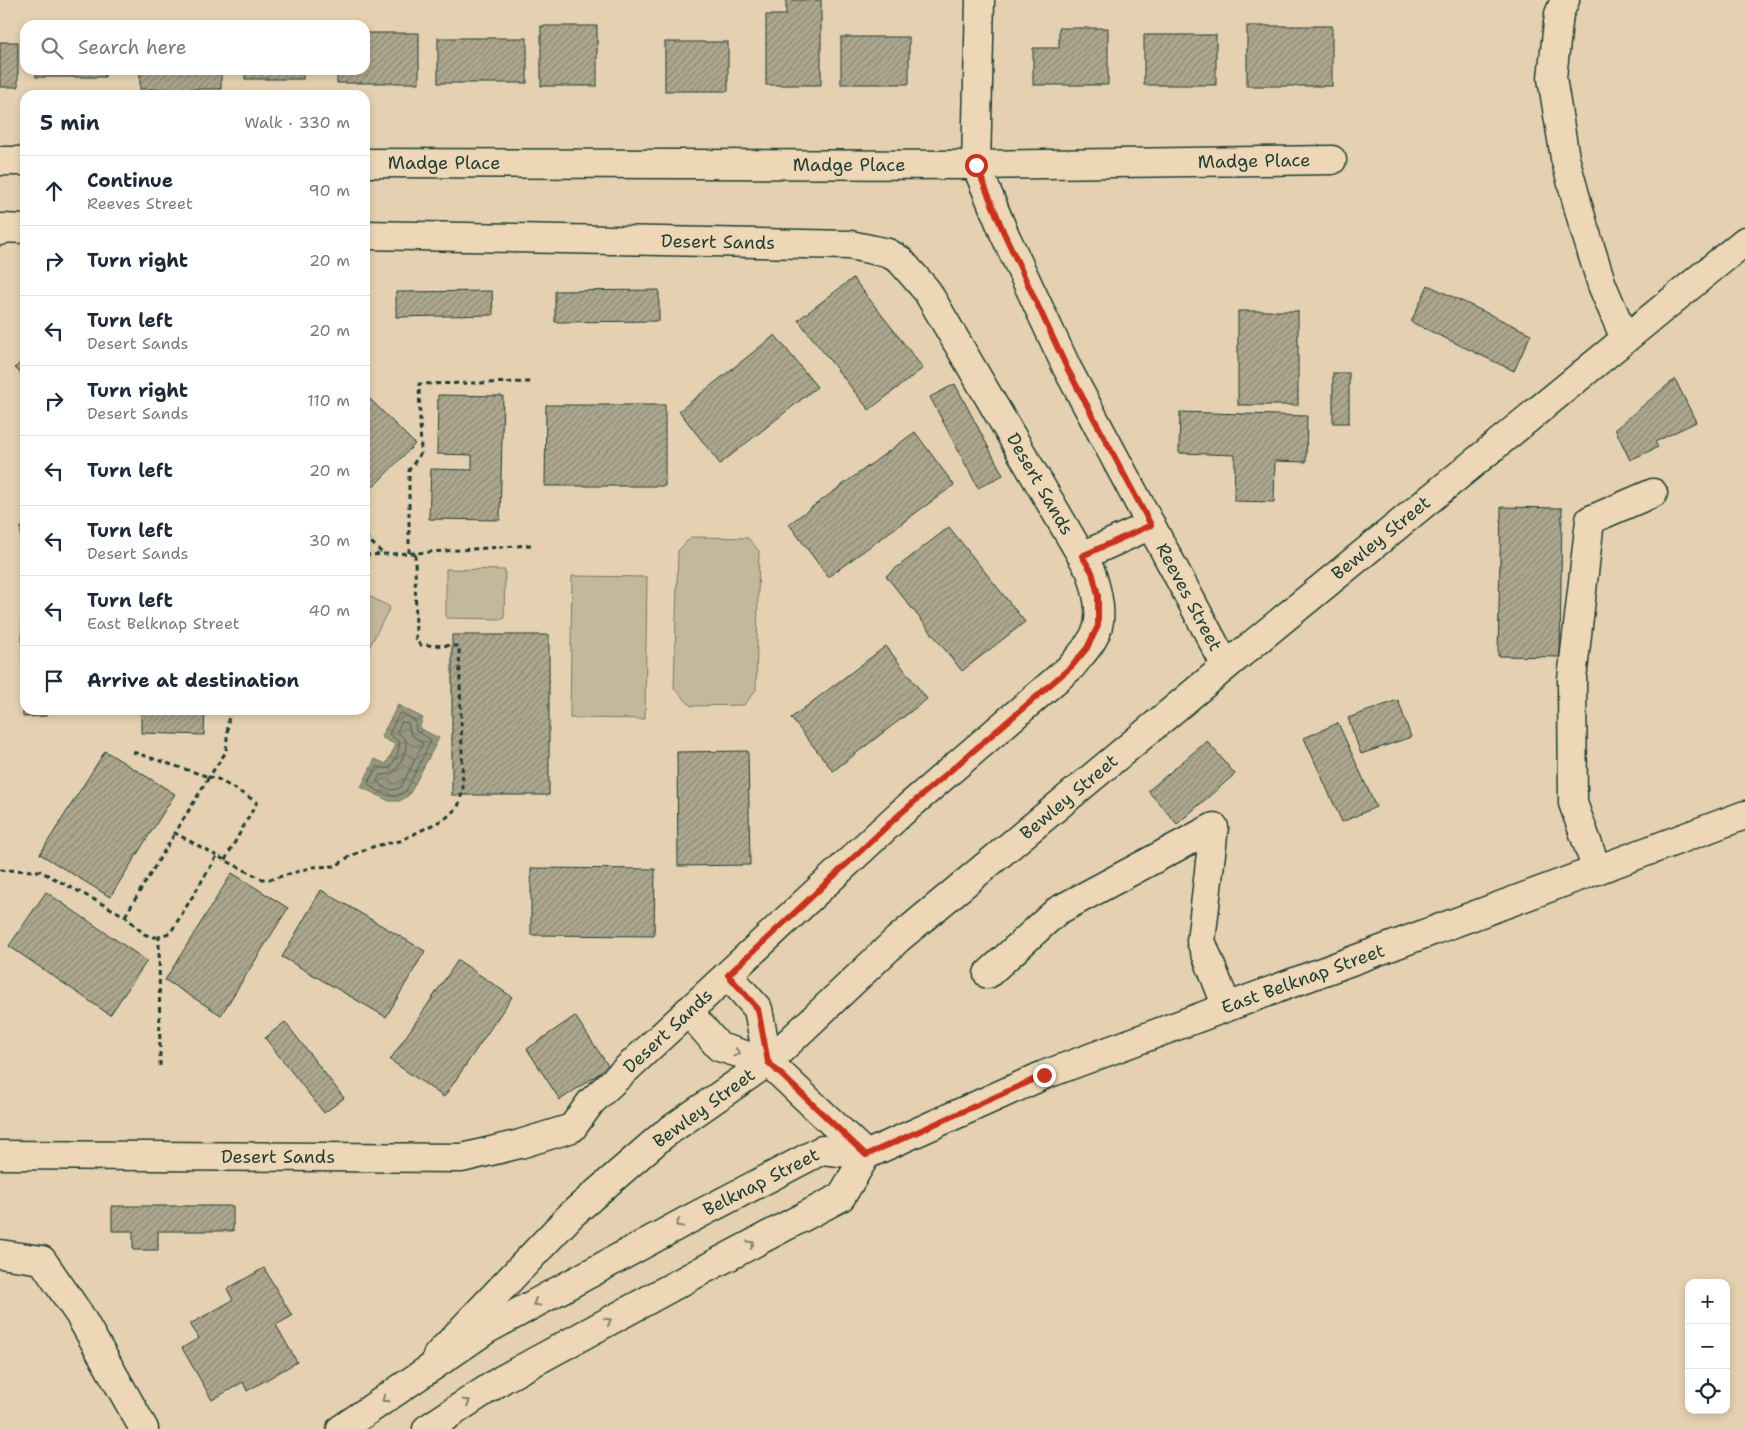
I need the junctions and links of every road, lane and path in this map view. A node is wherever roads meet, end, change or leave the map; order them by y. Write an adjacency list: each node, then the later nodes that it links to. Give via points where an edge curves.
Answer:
1 (980, 0): 7 (street, Reeves Street)
2 (1565, 0): 12 (street, via 1559,14 1552,78 1565,158 1602,285)
3 (1332, 160): 7 (street, Madge Place)
4 (0, 161): 5 (street)
5 (20, 161)
6 (370, 163): 7 (street, Madge Place)
7 (976, 165): 15 (street, Reeves Street, via 1067,368)
8 (20, 229): 9 (street, via 2,228)
9 (0, 231)
10 (370, 235): 22 (street, Desert Sands, via 850,244 888,253 900,260 927,292)
11 (1745, 241): 12 (street, Bewley Street)
12 (1625, 339): 23 (street, Bewley Street)
13 (530, 382): 18 (path, via 418,384 421,453 410,470)
14 (1653, 493): 32 (street, via 1590,520 1572,679 1573,804)
15 (1151, 525): 22 (street); 23 (street, Reeves Street)
16 (370, 541): 21 (path)
17 (531, 545): 19 (path)
18 (409, 553): 19 (path); 21 (path)
19 (415, 553): 30 (path, via 416,641 421,645 460,646 463,790 458,807 446,818 400,841 375,846 350,856 336,866 313,867 262,879)
20 (370, 554): 21 (path)
21 (383, 554)
22 (1082, 556): 36 (street, Desert Sands, via 1092,572 1098,595 1098,626 1087,648 1072,666 900,814)
23 (1226, 666): 39 (street, Bewley Street, via 898,939)
24 (229, 715): 26 (path, via 226,752)
25 (133, 752): 26 (path)
26 (209, 778): 28 (path); 30 (path, via 216,778 257,802)
27 (1745, 815): 32 (street, East Belknap Street)
28 (175, 833): 29 (path); 33 (path)
29 (217, 856): 30 (path); 34 (path, via 171,932)
30 (225, 860)
31 (0, 870): 33 (path, via 40,871)
32 (1597, 870): 37 (street, East Belknap Street)
33 (125, 916): 34 (path, via 144,934)
34 (159, 937): 40 (path)
35 (988, 974): 37 (street, via 1056,911 1214,827 1200,941)
36 (728, 975): 38 (street, Desert Sands); 39 (street, via 758,1009)
37 (1227, 1007): 42 (street, East Belknap Street, via 1044,1075)
38 (688, 1011): 39 (street, one-way to 39, via 718,1048); 41 (street, Desert Sands, via 591,1102 572,1128 462,1158)
39 (768, 1062): 42 (street); 44 (street, Bewley Street, via 662,1135 571,1216)
40 (160, 1066)
41 (0, 1155)
42 (866, 1155): 44 (street, Belknap Street, one-way to 44, via 822,1150 686,1220 486,1330); 47 (street, one-way to 42, via 503,1379 841,1197)
43 (0, 1254): 45 (street, via 42,1260 79,1314)
44 (417, 1377): 46 (street, Belknap Street, one-way to 46)
45 (144, 1429)
46 (341, 1429)
47 (427, 1429)

